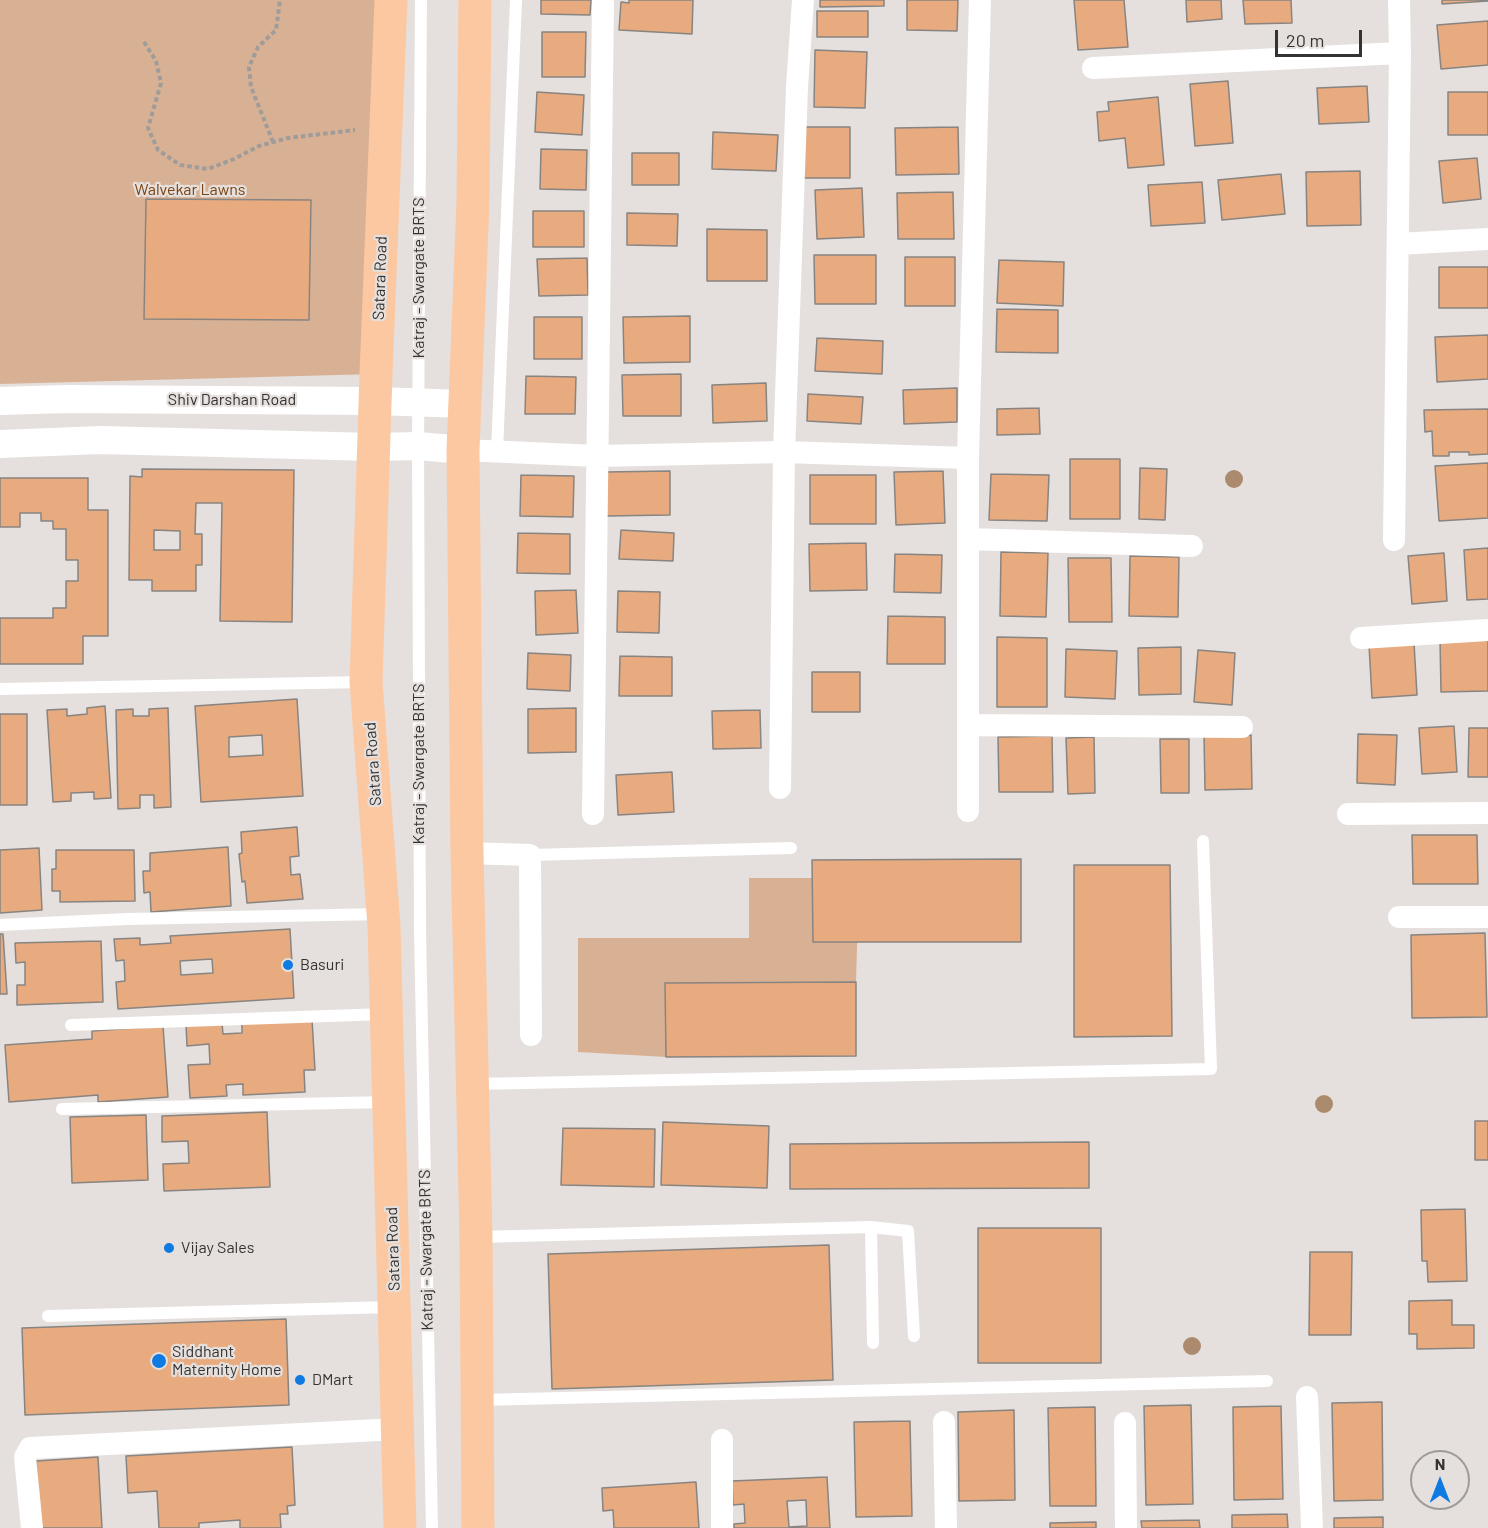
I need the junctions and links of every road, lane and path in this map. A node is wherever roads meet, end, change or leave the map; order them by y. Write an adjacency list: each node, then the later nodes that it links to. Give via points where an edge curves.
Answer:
1 (280, 0): 14 (path, via 276,30 258,47 249,67 251,87)
2 (391, 0): 13 (highway, Satara Road)
3 (421, 0): 19 (lane, Katraj - Swargate BRTS)
4 (475, 0): 20 (highway)
5 (516, 0): 25 (lane)
6 (603, 0): 27 (street)
7 (803, 0): 26 (street)
8 (980, 0): 28 (street)
9 (1399, 0): 11 (street)
10 (144, 42): 14 (path, via 156,61 161,83 148,128 158,150 180,165 207,169)
11 (1401, 53): 12 (street); 16 (street)
12 (1093, 68)
13 (386, 127): 14 (path); 17 (highway, Satara Road)
14 (273, 142)
15 (1488, 239): 16 (street)
16 (1398, 244): 30 (street)
17 (375, 400): 18 (street, Shiv Darshan Road); 19 (street, Shiv Darshan Road); 23 (highway, Satara Road)
18 (0, 401)
19 (418, 402): 20 (street, Shiv Darshan Road); 22 (lane, Katraj - Swargate BRTS)
20 (465, 404): 24 (highway)
21 (0, 444): 23 (street, via 101,440)
22 (418, 446): 23 (street); 24 (street); 72 (lane, Katraj - Swargate BRTS, via 420,930)
23 (374, 447): 34 (highway, Satara Road)
24 (463, 450): 25 (street); 45 (highway)
25 (497, 451): 27 (street)
26 (784, 452): 27 (street); 28 (street); 38 (street)
27 (597, 456): 41 (street)
28 (968, 458): 29 (street)
29 (968, 539): 31 (street); 36 (street)
30 (1395, 540)
31 (1192, 546)
32 (1488, 630): 33 (street)
33 (1361, 638)
34 (366, 682): 35 (lane); 47 (highway, Satara Road)
35 (0, 689)
36 (968, 724): 37 (street); 39 (street)
37 (1242, 727)
38 (780, 788)
39 (968, 811)
40 (1488, 813): 42 (street)
41 (593, 814)
42 (1348, 814)
43 (1203, 841): 54 (lane, via 1211,1069)
44 (791, 848): 46 (lane)
45 (467, 853): 46 (street); 54 (highway)
46 (530, 855): 53 (street)
47 (383, 914): 50 (lane); 51 (highway, Satara Road)
48 (1399, 917): 49 (street)
49 (1488, 917)
50 (0, 925)
51 (386, 1014): 52 (lane); 55 (highway, Satara Road)
52 (71, 1025)
53 (531, 1035)
54 (472, 1084): 58 (highway)
55 (389, 1102): 56 (lane); 59 (highway, Satara Road)
56 (62, 1109)
57 (871, 1227): 58 (lane); 61 (lane, via 908,1231); 62 (lane)
58 (476, 1237): 65 (highway)
59 (394, 1307): 60 (lane); 68 (highway, Satara Road)
60 (48, 1316)
61 (914, 1336)
62 (873, 1343)
63 (1267, 1381): 65 (lane)
64 (1307, 1397): 77 (street)
65 (477, 1400): 73 (highway)
66 (944, 1422): 75 (street)
67 (1125, 1423): 76 (street)
68 (398, 1429): 70 (street, via 30,1448 25,1457); 71 (highway, Satara Road)
69 (722, 1440): 74 (street)
70 (33, 1528)
71 (400, 1528)
72 (432, 1528)
73 (478, 1528)
74 (722, 1528)
75 (946, 1528)
76 (1126, 1528)
77 (1312, 1528)

